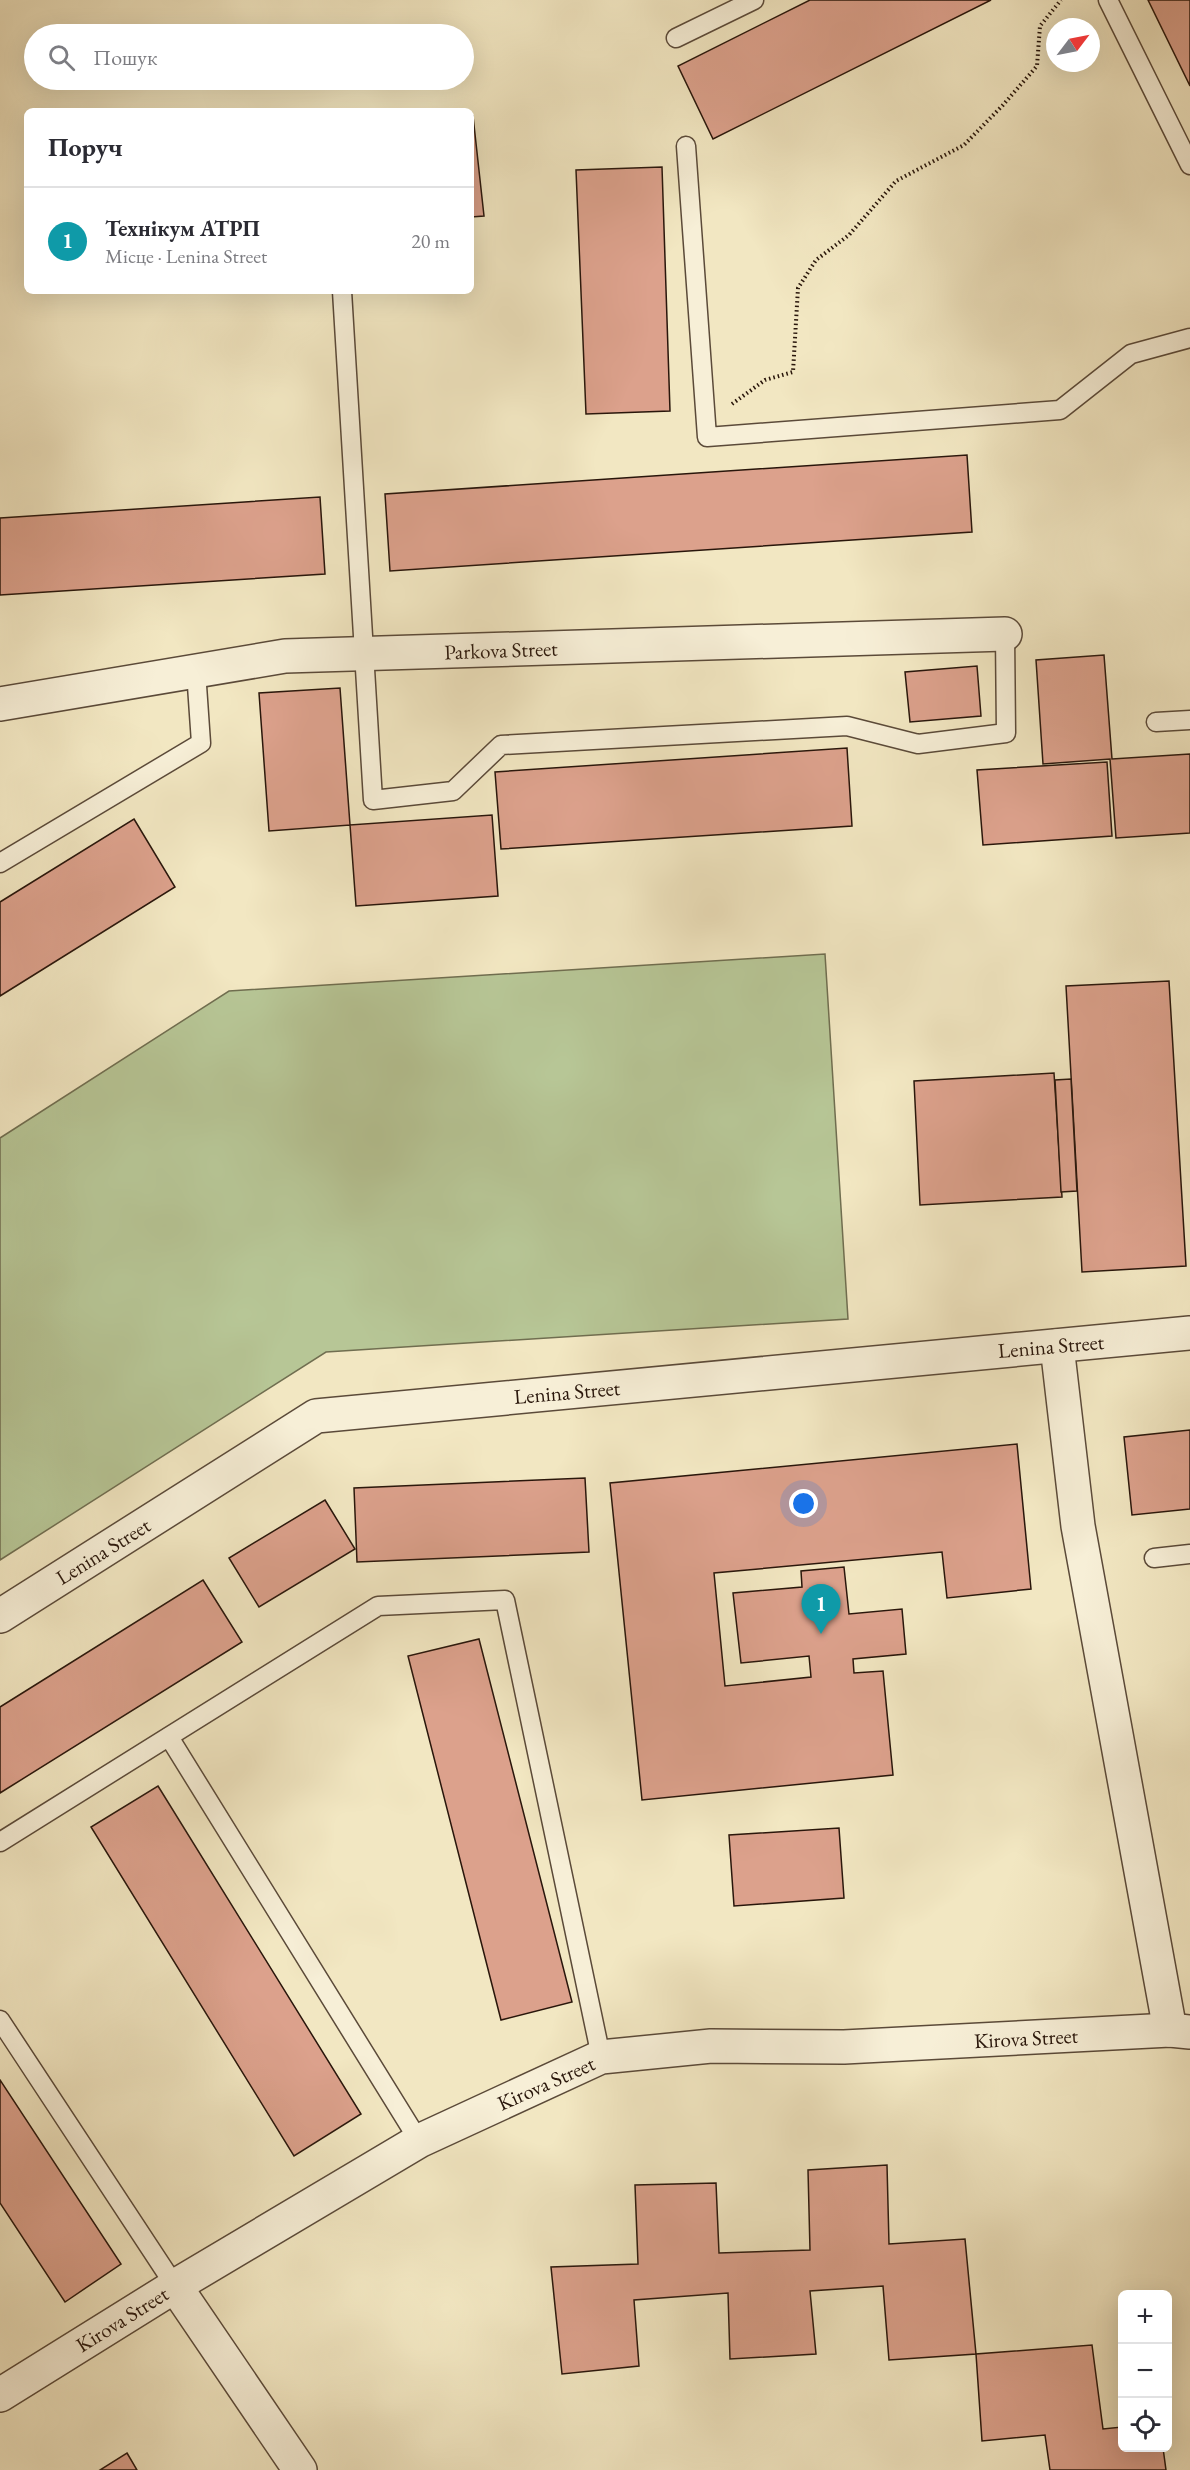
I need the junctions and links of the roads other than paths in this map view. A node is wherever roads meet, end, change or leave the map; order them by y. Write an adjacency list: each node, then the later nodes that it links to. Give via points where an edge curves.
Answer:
1 (754, 0): 3 (lane)
2 (1108, 0): 5 (lane)
3 (676, 38)
4 (686, 146): 7 (lane, via 707,437 1060,410 1131,354)
5 (1190, 165)
6 (342, 294): 9 (lane)
7 (1190, 338)
8 (1005, 634): 9 (street, Parkova Street); 9 (lane, via 1006,733 918,744 847,726 501,745 453,791 374,800)
9 (363, 654): 10 (street, Parkova Street, via 285,656)
10 (196, 671): 11 (street, Parkova Street); 14 (lane, via 201,743)
11 (0, 704)
12 (1190, 720): 13 (lane)
13 (1156, 722)
14 (0, 863)
15 (1190, 1333): 16 (street, Lenina Street)
16 (1057, 1346): 19 (street, Lenina Street, via 316,1416); 23 (street, via 1078,1526)
17 (1190, 1554): 18 (lane)
18 (1154, 1558)
19 (0, 1616)
20 (169, 1737): 21 (lane); 24 (lane, via 378,1606 505,1600); 25 (lane)
21 (0, 1842)
22 (0, 2020): 26 (lane)
23 (1180, 2031): 24 (street, Kirova Street, via 843,2047 711,2046)
24 (601, 2057): 25 (street, Kirova Street)
25 (419, 2141): 26 (street, Kirova Street)
26 (175, 2286): 27 (street, Kirova Street); 28 (street)
27 (0, 2395)
28 (300, 2470)

